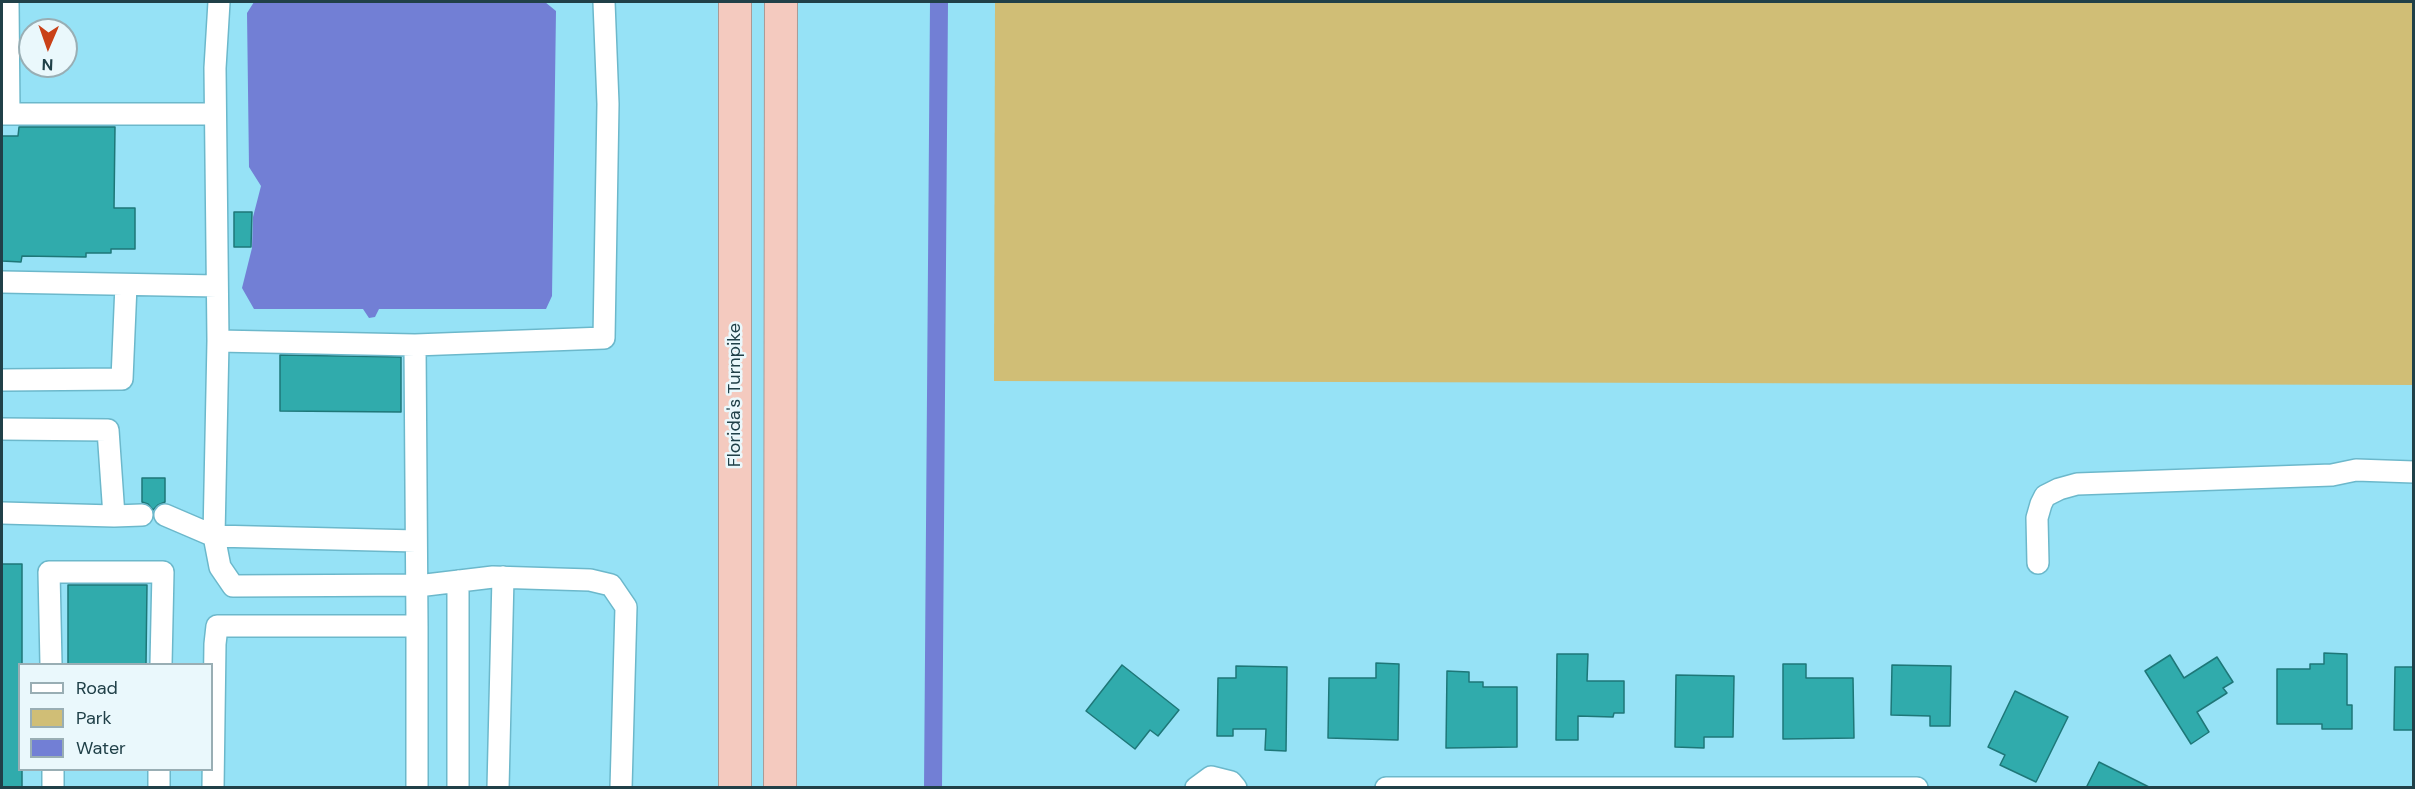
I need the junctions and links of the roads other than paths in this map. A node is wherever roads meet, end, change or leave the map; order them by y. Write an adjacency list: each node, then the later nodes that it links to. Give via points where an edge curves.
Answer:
1 (8, 2): 6 (street)
2 (219, 2): 7 (street)
3 (604, 2): 12 (street, via 608,104 604,338)
4 (735, 2): 38 (highway, Florida's Turnpike)
5 (781, 2): 39 (highway)
6 (5, 114): 7 (street)
7 (215, 114): 10 (street)
8 (2, 282): 9 (street)
9 (126, 285): 10 (street); 13 (street, via 122,379)
10 (217, 286): 11 (street)
11 (218, 340): 12 (street); 20 (street)
12 (415, 345): 21 (street)
13 (2, 380)
14 (2, 429): 19 (street, via 108,430)
15 (2414, 472): 22 (street, via 2356,470 2331,475 2077,484 2046,496 2041,504 2037,518)
16 (2, 513): 19 (street)
17 (142, 515): 19 (street)
18 (165, 515): 20 (street)
19 (114, 516)
20 (214, 536): 21 (street); 25 (street, via 220,567 233,586)
21 (416, 541): 25 (street)
22 (2038, 563)
23 (502, 577): 24 (street); 36 (street); 37 (street, via 590,580 611,585 626,607)
24 (458, 581): 25 (street); 35 (street)
25 (417, 585): 26 (street)
26 (417, 626): 33 (street, via 217,626); 34 (street)
27 (51, 663): 28 (street, via 50,572 163,572)
28 (161, 663)
29 (53, 771): 31 (street)
30 (159, 771): 32 (street)
31 (53, 788)
32 (159, 788)
33 (213, 788)
34 (417, 788)
35 (458, 788)
36 (498, 788)
37 (621, 788)
38 (735, 788)
39 (780, 788)
40 (1196, 788): 41 (street, via 1211,777 1231,782)
41 (1236, 788)
42 (1386, 788): 43 (street)
43 (1917, 788)

